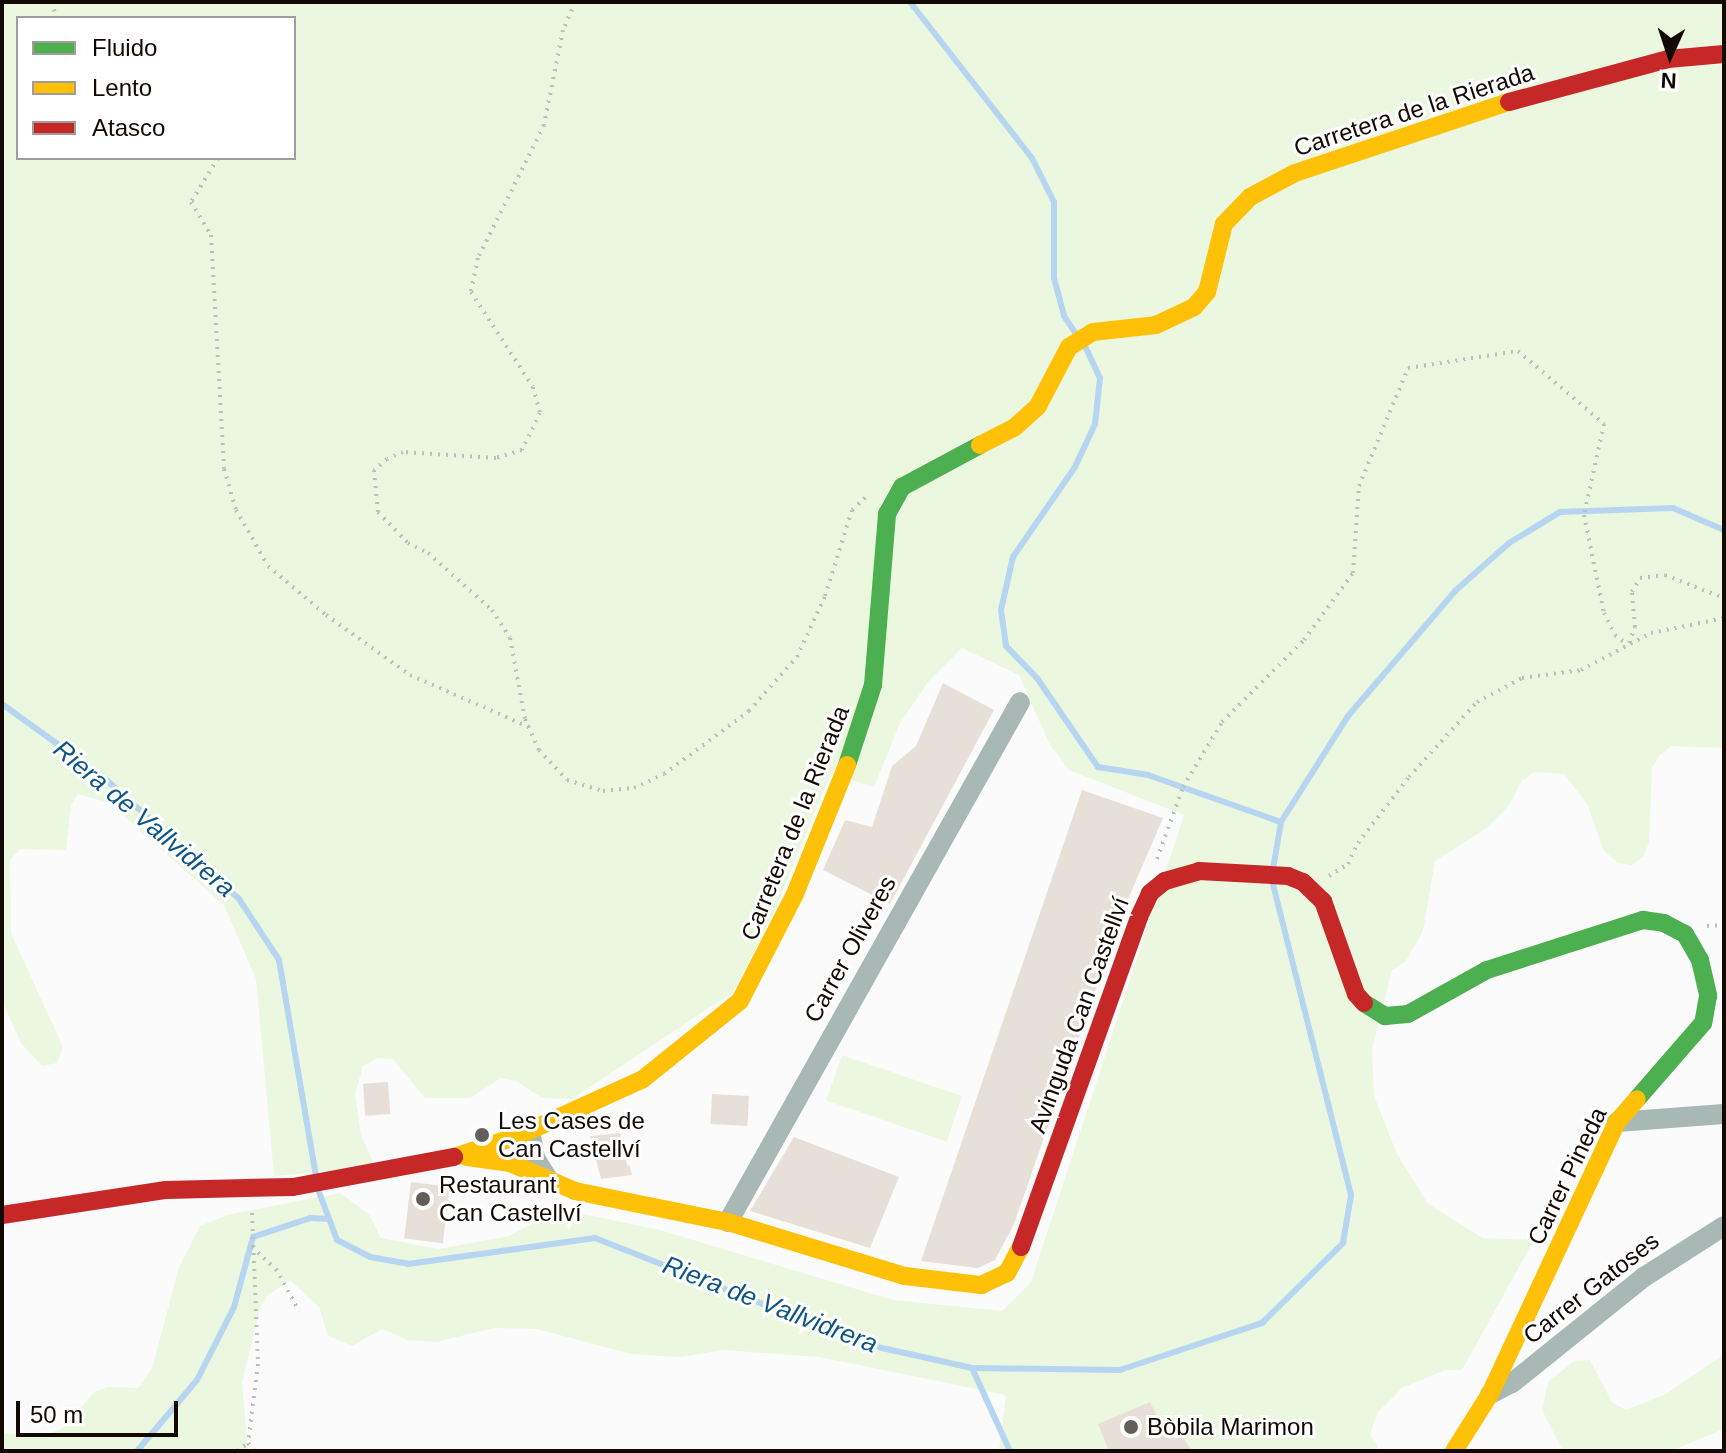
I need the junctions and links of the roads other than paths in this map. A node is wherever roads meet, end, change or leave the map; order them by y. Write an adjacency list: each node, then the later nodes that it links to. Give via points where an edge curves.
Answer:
1 (1724, 54): 6 (street, Carretera de la Rierada, via 1668,59 1525,97 1295,173 1250,197 1224,224 1207,292 1194,307 1156,325 1093,332 1069,347 1038,406 1015,427 902,487 887,514 873,685 863,726 757,975 740,1001 679,1055 619,1092)
2 (1020, 702): 11 (street, Carrer Oliveres)
3 (1685, 934): 5 (street, Carrer Pineda, via 1707,982 1703,1023); 11 (street, Avinguda Can Castellví, via 1643,920 1614,927 1487,970 1408,1014 1385,1016 1373,1013 1356,994 1331,918 1314,889 1288,876 1182,874 1150,893 1030,1231 1002,1277 965,1286 905,1276)
4 (1724, 1114): 5 (street)
5 (1617, 1122): 13 (street, Carrer Pineda)
6 (524, 1133): 7 (street, Carretera de la Rierada); 8 (street, via 518,1154); 9 (street)
7 (455, 1157): 8 (street, Avinguda Can Castellví, via 496,1159); 10 (street, Carretera de la Rierada, via 293,1187 166,1190)
8 (527, 1170): 9 (street, Avinguda Can Castellví)
9 (551, 1183): 11 (street, Avinguda Can Castellví)
10 (2, 1215)
11 (728, 1222)
12 (1724, 1226): 13 (street, Carrer Gatoses, via 1644,1277 1512,1383)
13 (1490, 1394): 14 (street, Carrer Pineda)
14 (1454, 1451)

